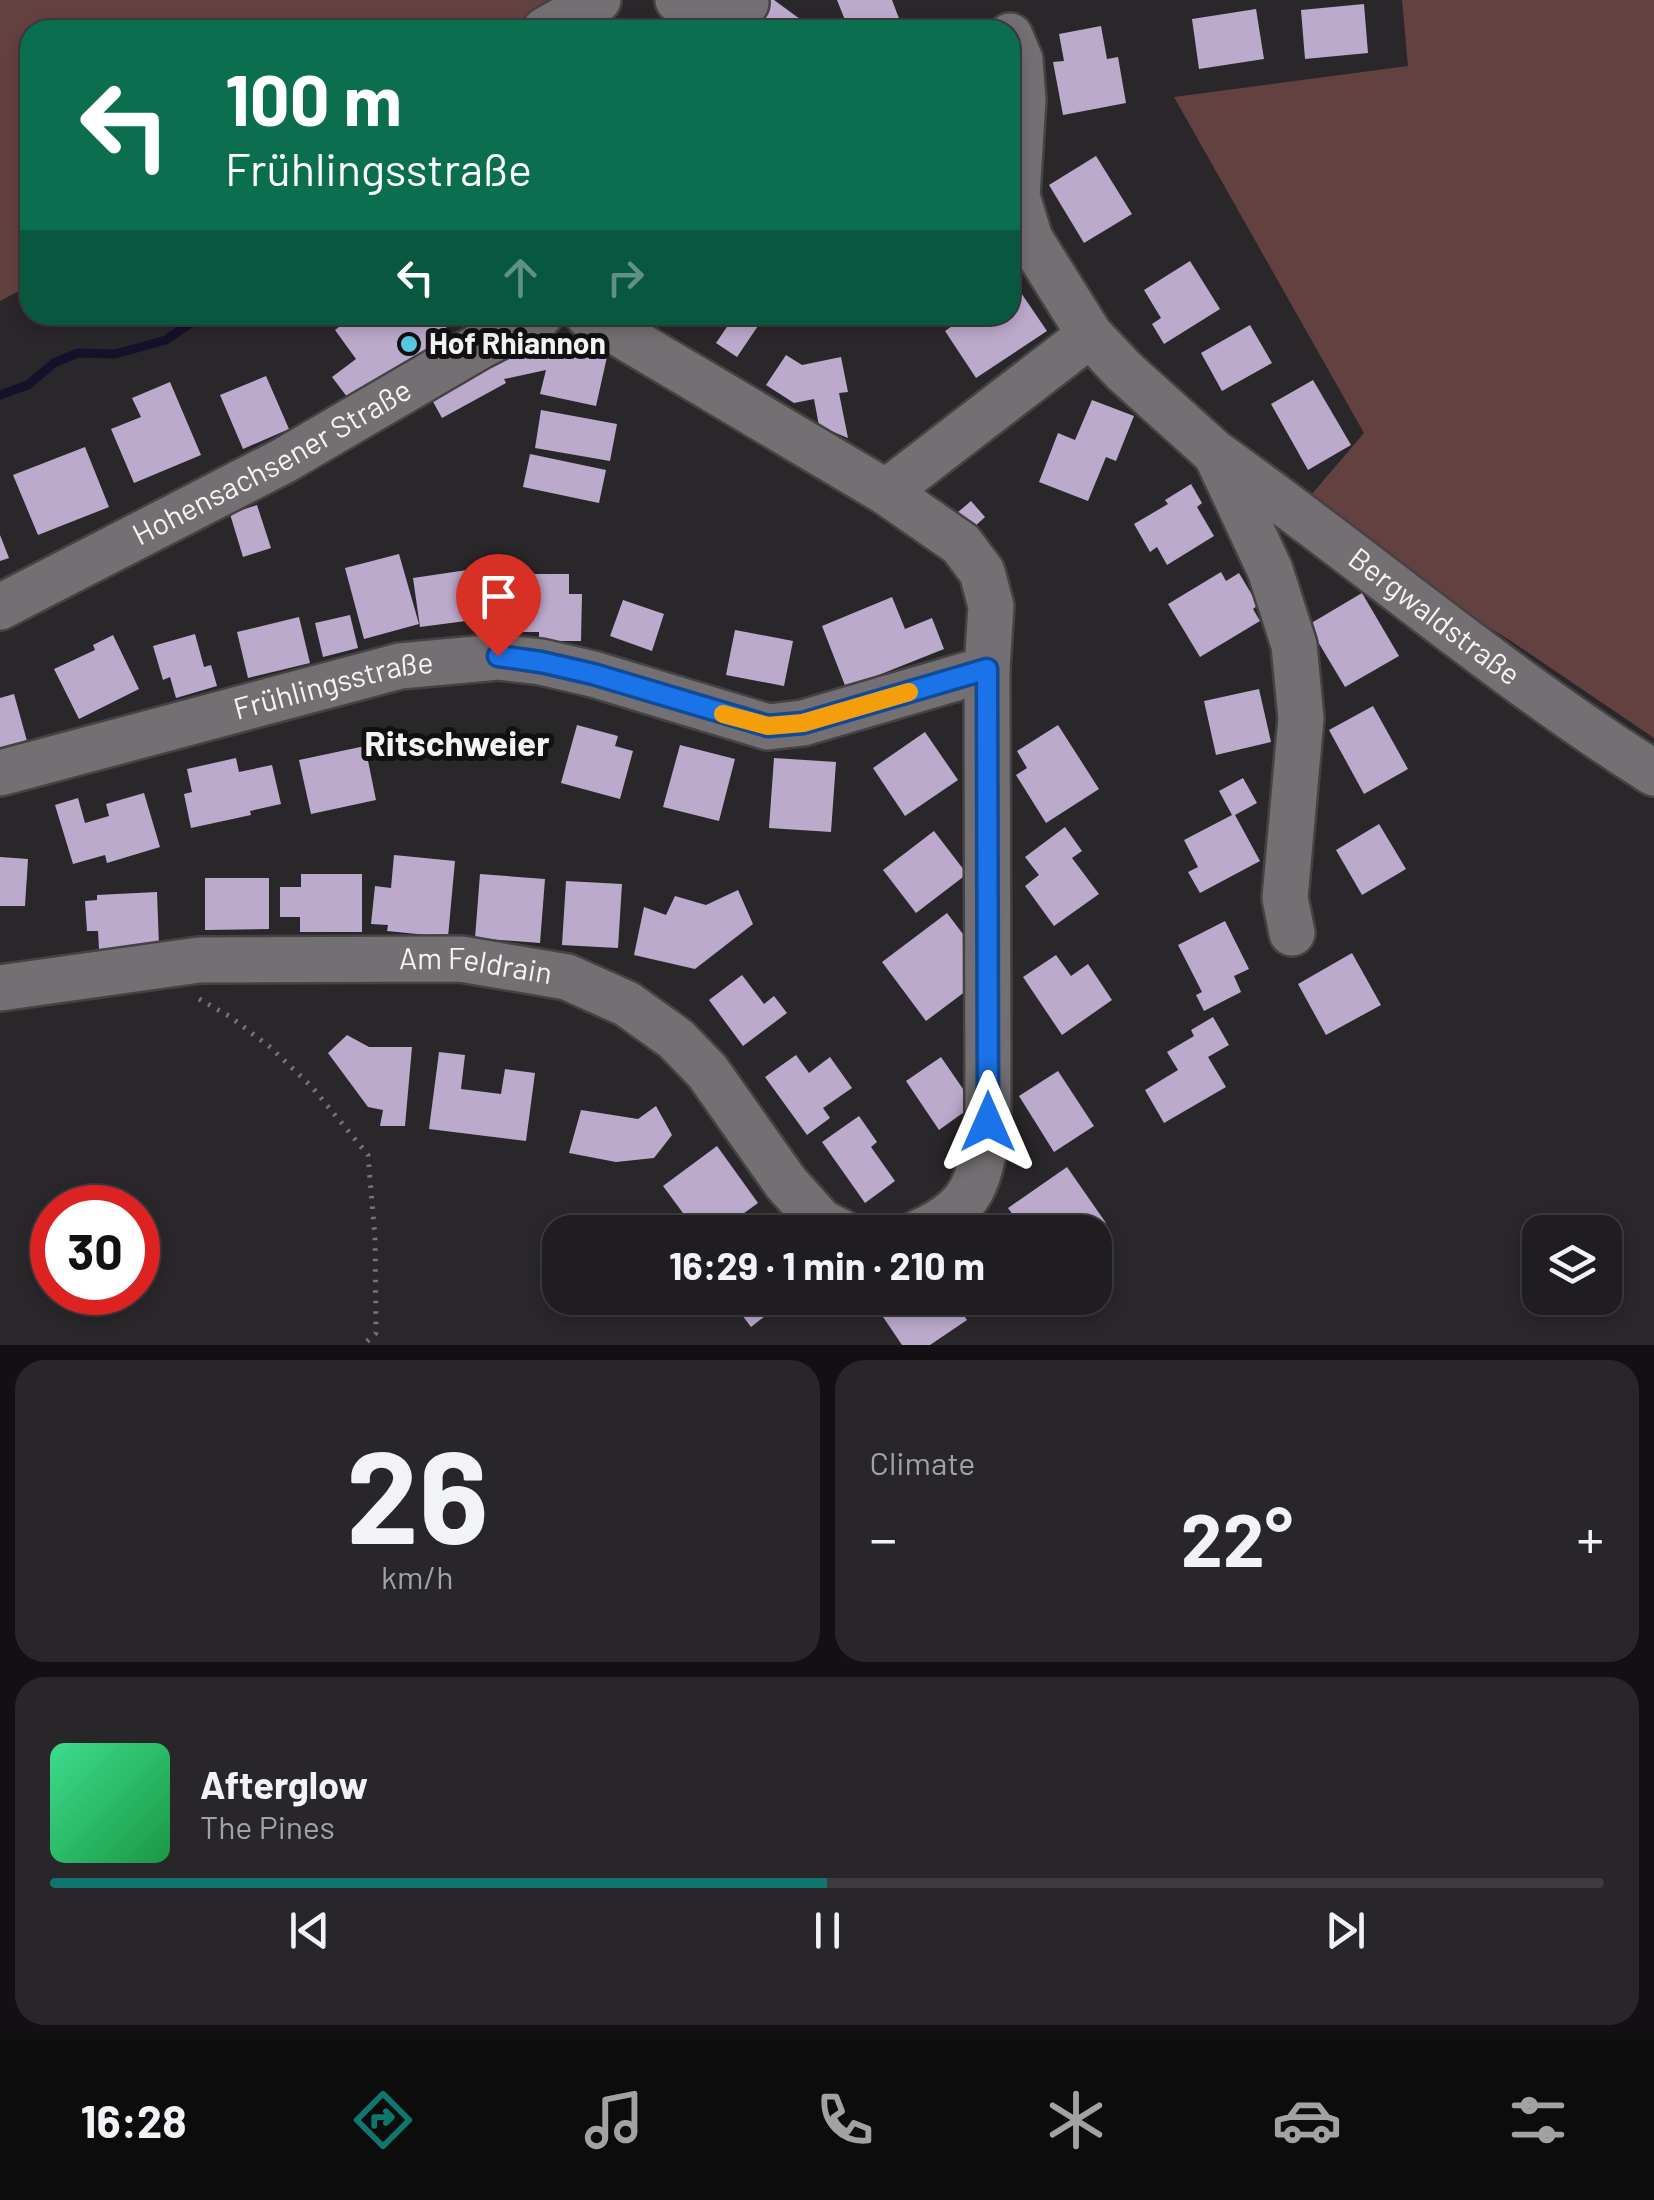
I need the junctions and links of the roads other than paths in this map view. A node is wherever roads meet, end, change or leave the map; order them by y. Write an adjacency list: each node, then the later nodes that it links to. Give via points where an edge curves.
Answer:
1 (678, 0): 2 (street)
2 (740, 11)
3 (1020, 60): 4 (street, Bergwaldstraße)
4 (1020, 148)
5 (1020, 206): 8 (street, Bergwaldstraße, via 1030,239)
6 (521, 325): 11 (street, Hohensachsener Straße, via 283,460)
7 (605, 325): 10 (street)
8 (1090, 336): 9 (street, Bergwaldstraße); 10 (street)
9 (1216, 454): 14 (street, Bergwaldstraße, via 1566,718); 15 (street, Bergwaldstraße, via 1270,570 1294,645 1301,718 1285,898)
10 (886, 492): 12 (street, via 961,544 982,572 991,606)
11 (0, 607)
12 (987, 669): 13 (street, Frühlingsstraße, via 803,723 768,726 541,662 498,656 400,666); 18 (street, via 988,1122 980,1176)
13 (0, 773)
14 (1654, 774)
15 (1292, 933)
16 (0, 988): 17 (street, Am Feldrain, via 199,960 461,959 568,977 628,1004 676,1039 707,1070)
17 (815, 1215)
18 (948, 1215)

